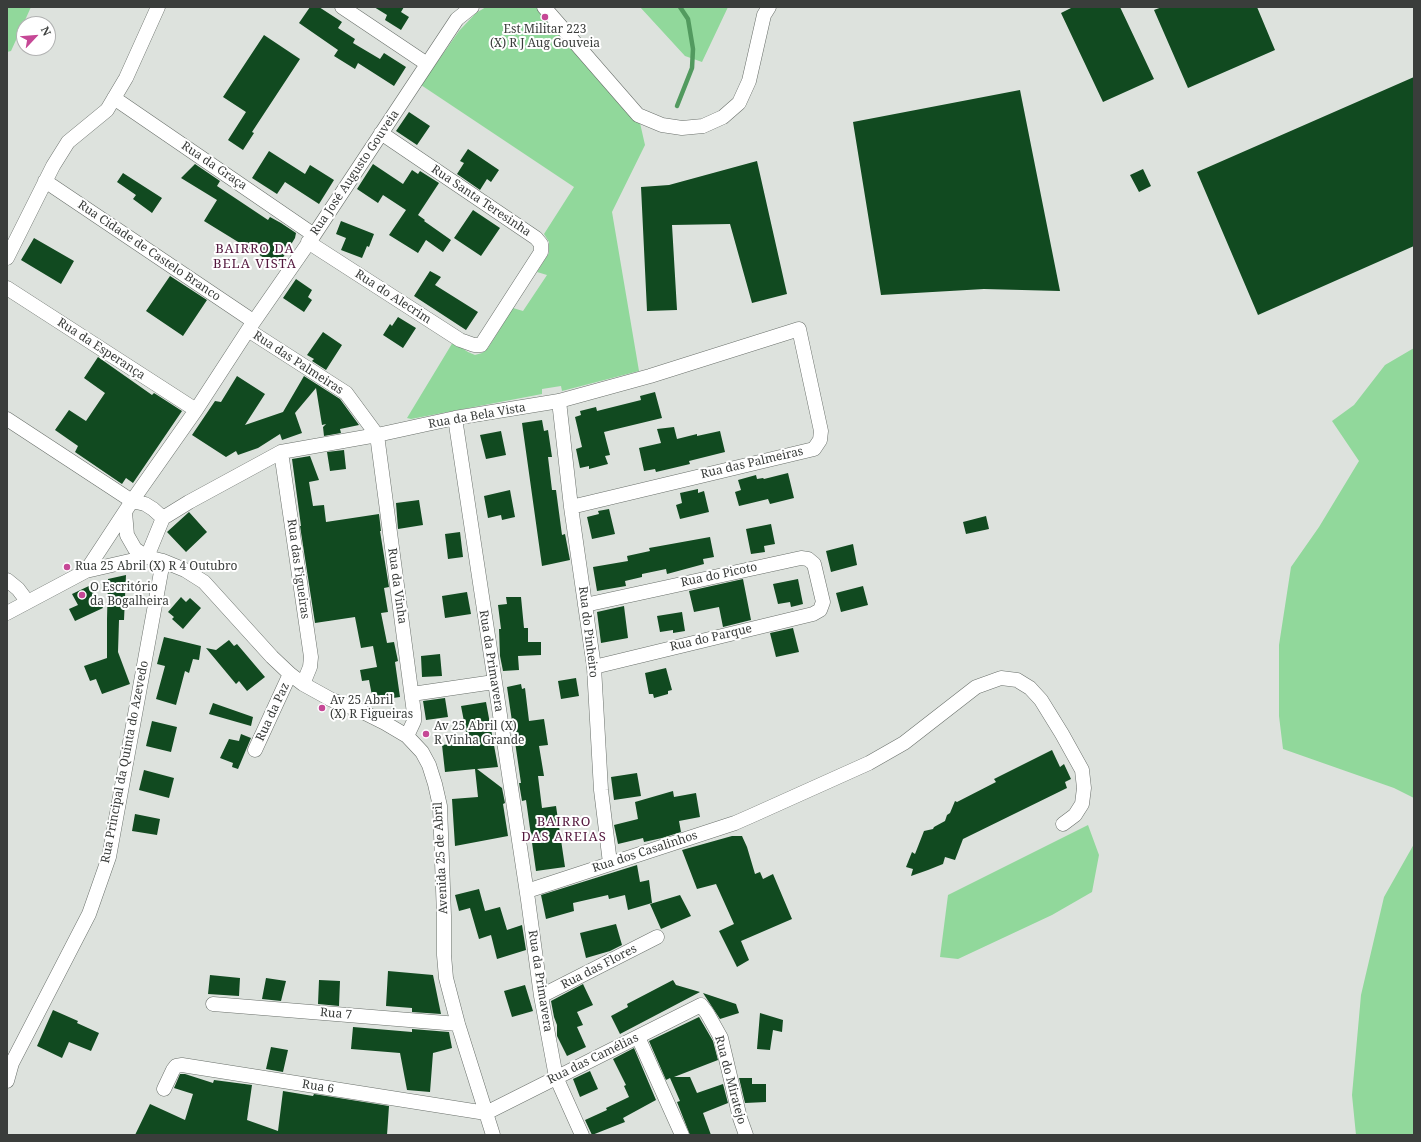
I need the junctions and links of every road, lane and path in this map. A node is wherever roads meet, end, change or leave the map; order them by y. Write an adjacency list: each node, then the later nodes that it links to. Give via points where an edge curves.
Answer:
1 (158, 7): 7 (street, via 126,78)
2 (342, 7): 6 (street)
3 (472, 7): 6 (street, Rua José Augusto Gouveia, via 457,19)
4 (544, 7): 5 (street, via 638,115 662,125 682,128 703,126 723,117 739,103 749,81 764,15)
5 (769, 7)
6 (427, 64): 8 (street, Rua José Augusto Gouveia)
7 (114, 98): 9 (street, via 107,110 68,142); 10 (street, Rua da Graça)
8 (381, 133): 10 (street, Rua José Augusto Gouveia); 15 (street, Rua Santa Teresinha, via 536,238 540,244 541,252)
9 (45, 181): 11 (street); 13 (street, Rua Cidade de Castelo Branco)
10 (311, 238): 13 (street, Rua José Augusto Gouveia); 15 (street, Rua do Alecrim, via 460,340 474,346)
11 (7, 258)
12 (7, 288): 17 (street, Rua da Esperança)
13 (250, 326): 17 (street, Rua José Augusto Gouveia); 20 (street, Rua das Palmeiras, via 346,393)
14 (799, 329): 16 (street, Rua da Bela Vista); 23 (street, Rua das Palmeiras, via 820,431 820,440 814,449)
15 (481, 345)
16 (559, 402): 18 (street, Rua da Bela Vista); 23 (street, Rua do Pinheiro)
17 (196, 410): 22 (street, Rua José Augusto Gouveia)
18 (455, 418): 20 (street, Rua da Bela Vista); 35 (street, Rua da Primavera)
19 (7, 419): 22 (street)
20 (377, 435): 21 (street, Rua da Bela Vista); 37 (street, Rua da Vinha)
21 (281, 452): 24 (street, Rua da Bela Vista); 36 (street, Rua das Figueiras, via 311,657)
22 (128, 506): 24 (street, via 145,504); 25 (street, via 126,535 135,549); 27 (street, Rua José Augusto Gouveia)
23 (571, 506): 31 (street, Rua do Pinheiro)
24 (163, 518): 25 (street)
25 (147, 557): 26 (street, Avenida 25 de Abril); 27 (street)
26 (163, 561): 34 (street, Avenida 25 de Abril, via 185,570 204,582); 49 (street, Rua Principal da Quinta do Azevedo, via 109,857 89,914)
27 (86, 571): 29 (street)
28 (7, 580): 29 (street)
29 (27, 601): 32 (street)
30 (823, 602): 31 (street, Rua do Picoto, via 814,564 808,559 801,558); 33 (street, Rua do Parque, via 820,610 813,614)
31 (585, 605): 33 (street, Rua do Pinheiro)
32 (7, 613)
33 (594, 667): 41 (street, Rua do Pinheiro, via 601,790)
34 (290, 674): 36 (street, Avenida 25 de Abril); 39 (street, Rua da Paz)
35 (494, 682): 37 (street); 42 (street, Rua da Primavera)
36 (303, 684): 38 (street, Avenida 25 de Abril)
37 (412, 694): 38 (street, Rua da Vinha, via 414,721)
38 (407, 736): 47 (street, Avenida 25 de Abril, via 422,752 429,765 440,806 445,971)
39 (255, 750)
40 (1062, 824): 41 (street, Rua dos Casalinhos, via 1075,815 1082,804 1082,770 1041,700 1030,688 1017,680 1001,678 976,687 904,743 868,763 735,823)
41 (610, 863): 42 (street, Rua dos Casalinhos)
42 (526, 890): 44 (street, Rua da Primavera)
43 (657, 938): 44 (street, Rua das Flores)
44 (541, 996): 50 (street, Rua da Primavera)
45 (213, 1004): 47 (street, Rua 7)
46 (701, 1005): 48 (street, Rua das Camélias); 57 (street, Rua do Miratejo, via 721,1038)
47 (458, 1024): 53 (street, Avenida 25 de Abril)
48 (638, 1037): 50 (street, Rua das Camélias); 56 (street)
49 (10, 1062): 51 (street, Rua Principal da Quinta do Azevedo)
50 (556, 1077): 53 (street, Rua das Camélias); 55 (street, Rua da Primavera)
51 (7, 1081)
52 (164, 1089): 53 (street, Rua 6, via 172,1070 182,1065)
53 (486, 1113): 54 (street, Avenida 25 de Abril)
54 (493, 1135)
55 (582, 1135)
56 (682, 1135)
57 (746, 1135)

